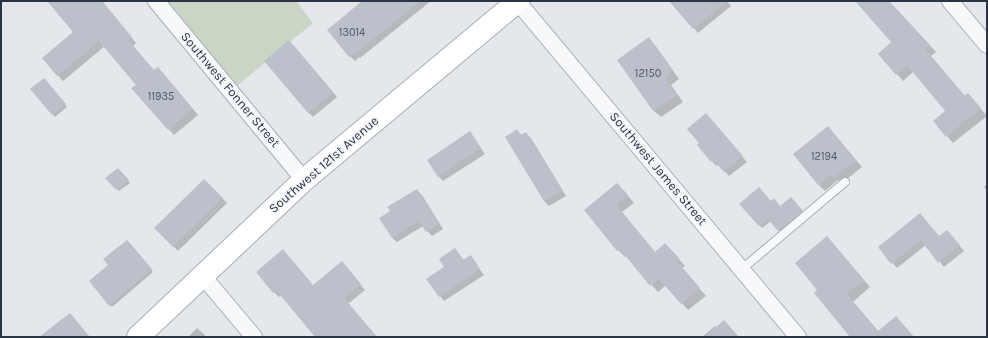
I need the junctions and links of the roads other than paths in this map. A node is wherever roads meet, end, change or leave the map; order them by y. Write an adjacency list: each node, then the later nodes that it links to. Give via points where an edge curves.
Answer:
1 (156, 1): 5 (street, Southwest Fonner Street)
2 (517, 1): 5 (main road, Southwest 121st Avenue); 7 (street, Southwest James Street)
3 (950, 1): 4 (street)
4 (987, 45)
5 (304, 180): 8 (main road, Southwest 121st Avenue)
6 (845, 182): 7 (lane)
7 (742, 269): 11 (street, Southwest James Street)
8 (202, 275): 9 (main road, Southwest 121st Avenue); 10 (street)
9 (138, 337)
10 (254, 337)
11 (798, 337)

